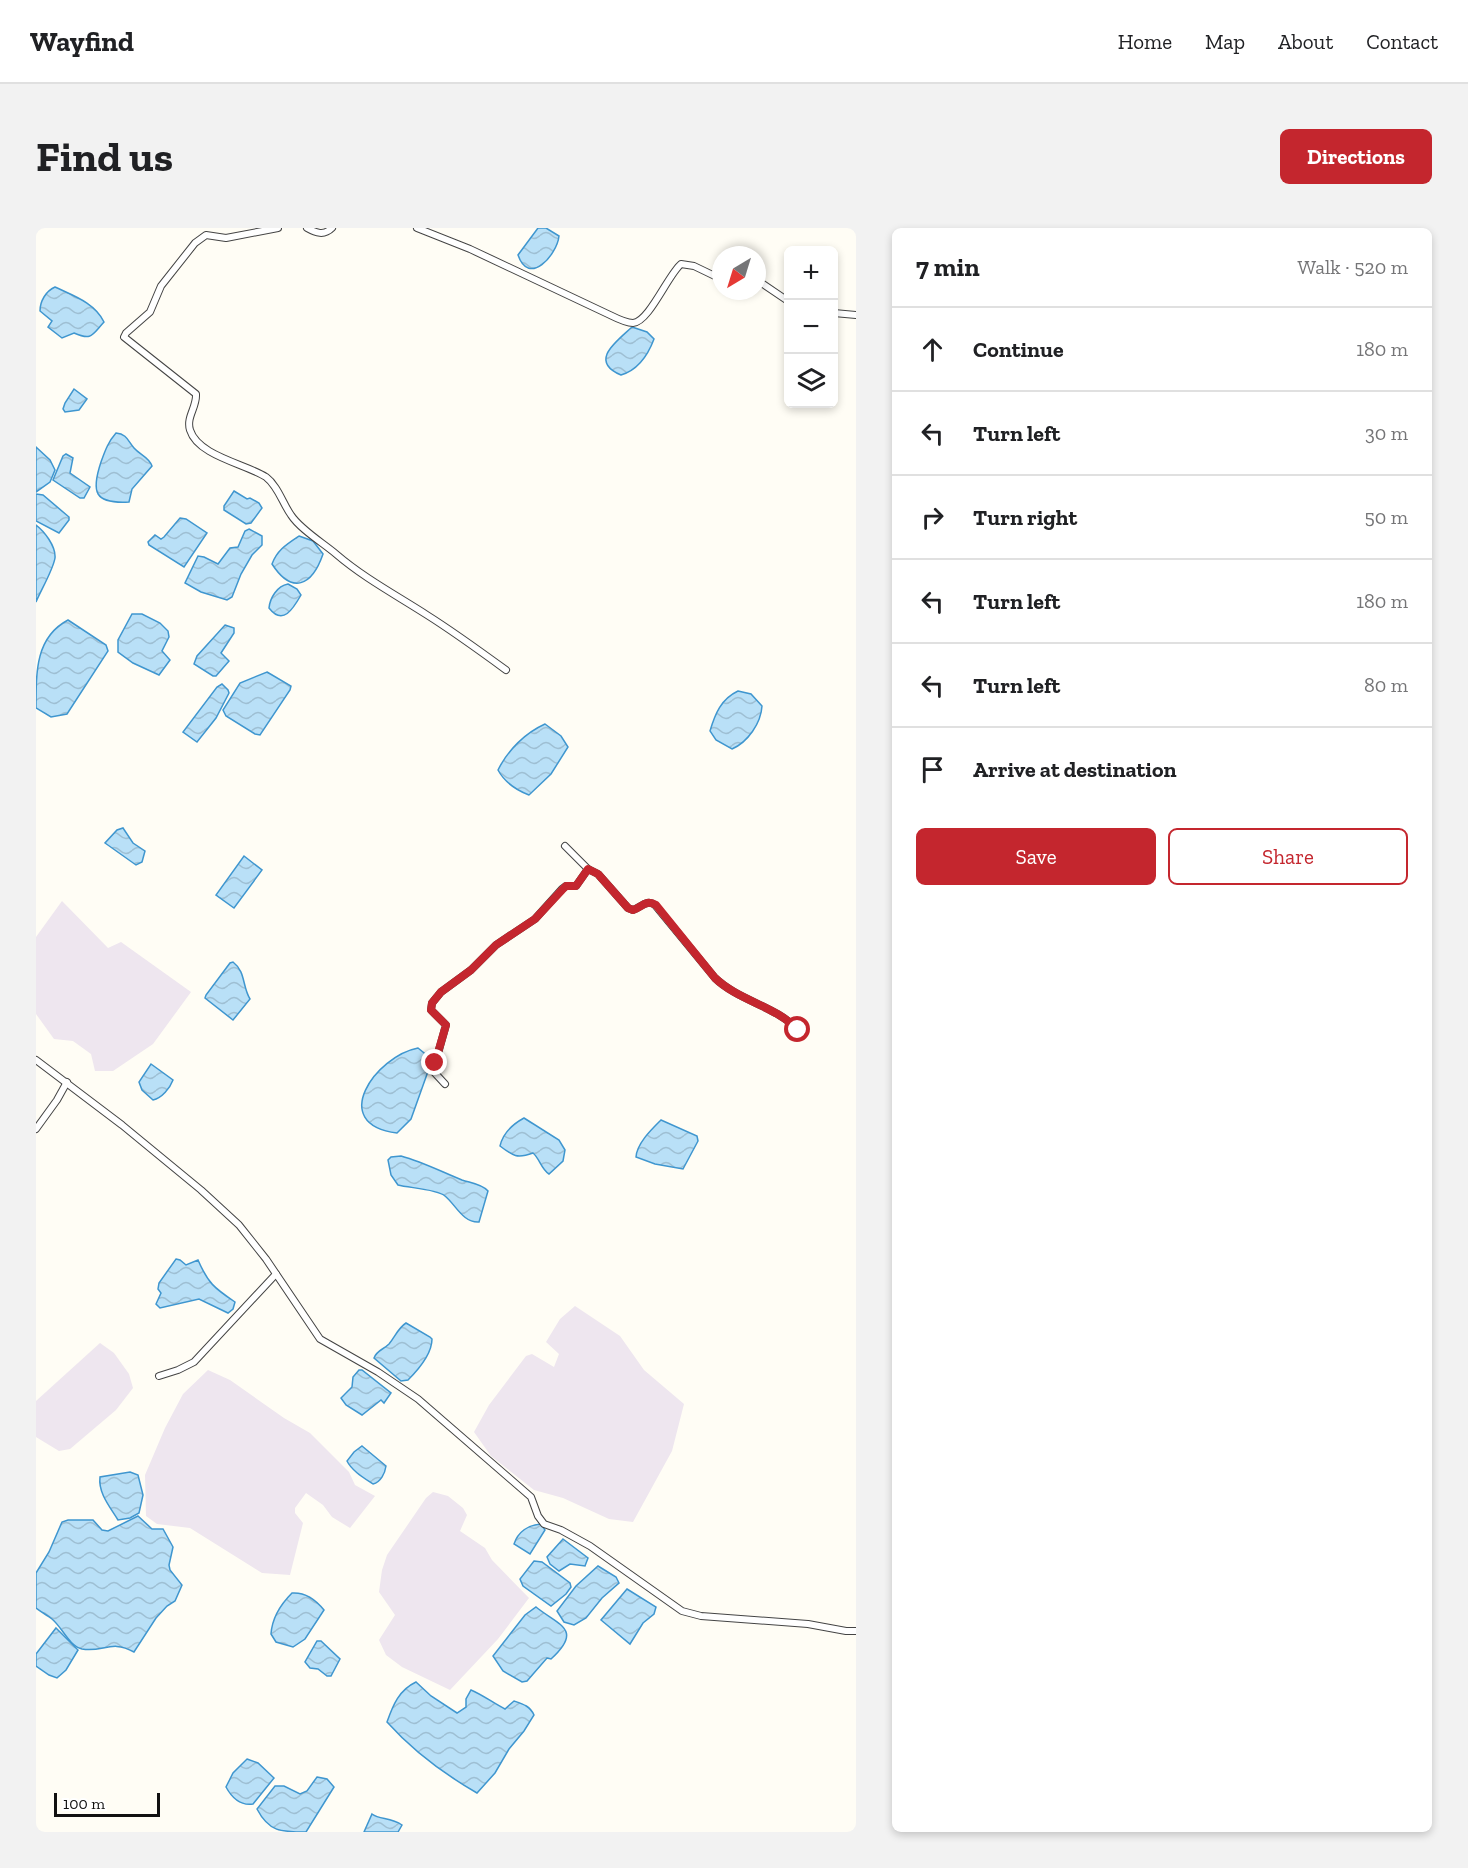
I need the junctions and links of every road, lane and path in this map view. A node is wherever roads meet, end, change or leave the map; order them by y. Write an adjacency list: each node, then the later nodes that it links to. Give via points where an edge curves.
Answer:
1 (278, 228): 10 (street, via 226,238 206,235 160,286 150,312 124,337 196,394 189,419 197,442 264,476 292,518 339,557)
2 (307, 228): 3 (street, via 318,233)
3 (332, 228)
4 (417, 228): 5 (street, via 632,323 651,307 681,264)
5 (712, 275)
6 (766, 286): 7 (street)
7 (787, 300)
8 (838, 313): 9 (street)
9 (856, 315)
10 (506, 670)
11 (565, 846): 12 (street)
12 (588, 869): 13 (street, via 598,874 628,908 633,910 646,902 656,905 726,989 789,1021); 16 (street, via 576,886 566,886 535,919 496,945 432,1003 431,1010 446,1025 433,1071)
13 (798, 1030)
14 (36, 1060): 15 (street)
15 (67, 1082): 17 (street); 18 (street, via 201,1190 239,1225)
16 (445, 1084)
17 (36, 1129)
18 (276, 1274): 19 (street, via 194,1362); 20 (street, via 320,1339 418,1399 531,1497 544,1524 590,1546 682,1611)
19 (159, 1376)
20 (856, 1631)

